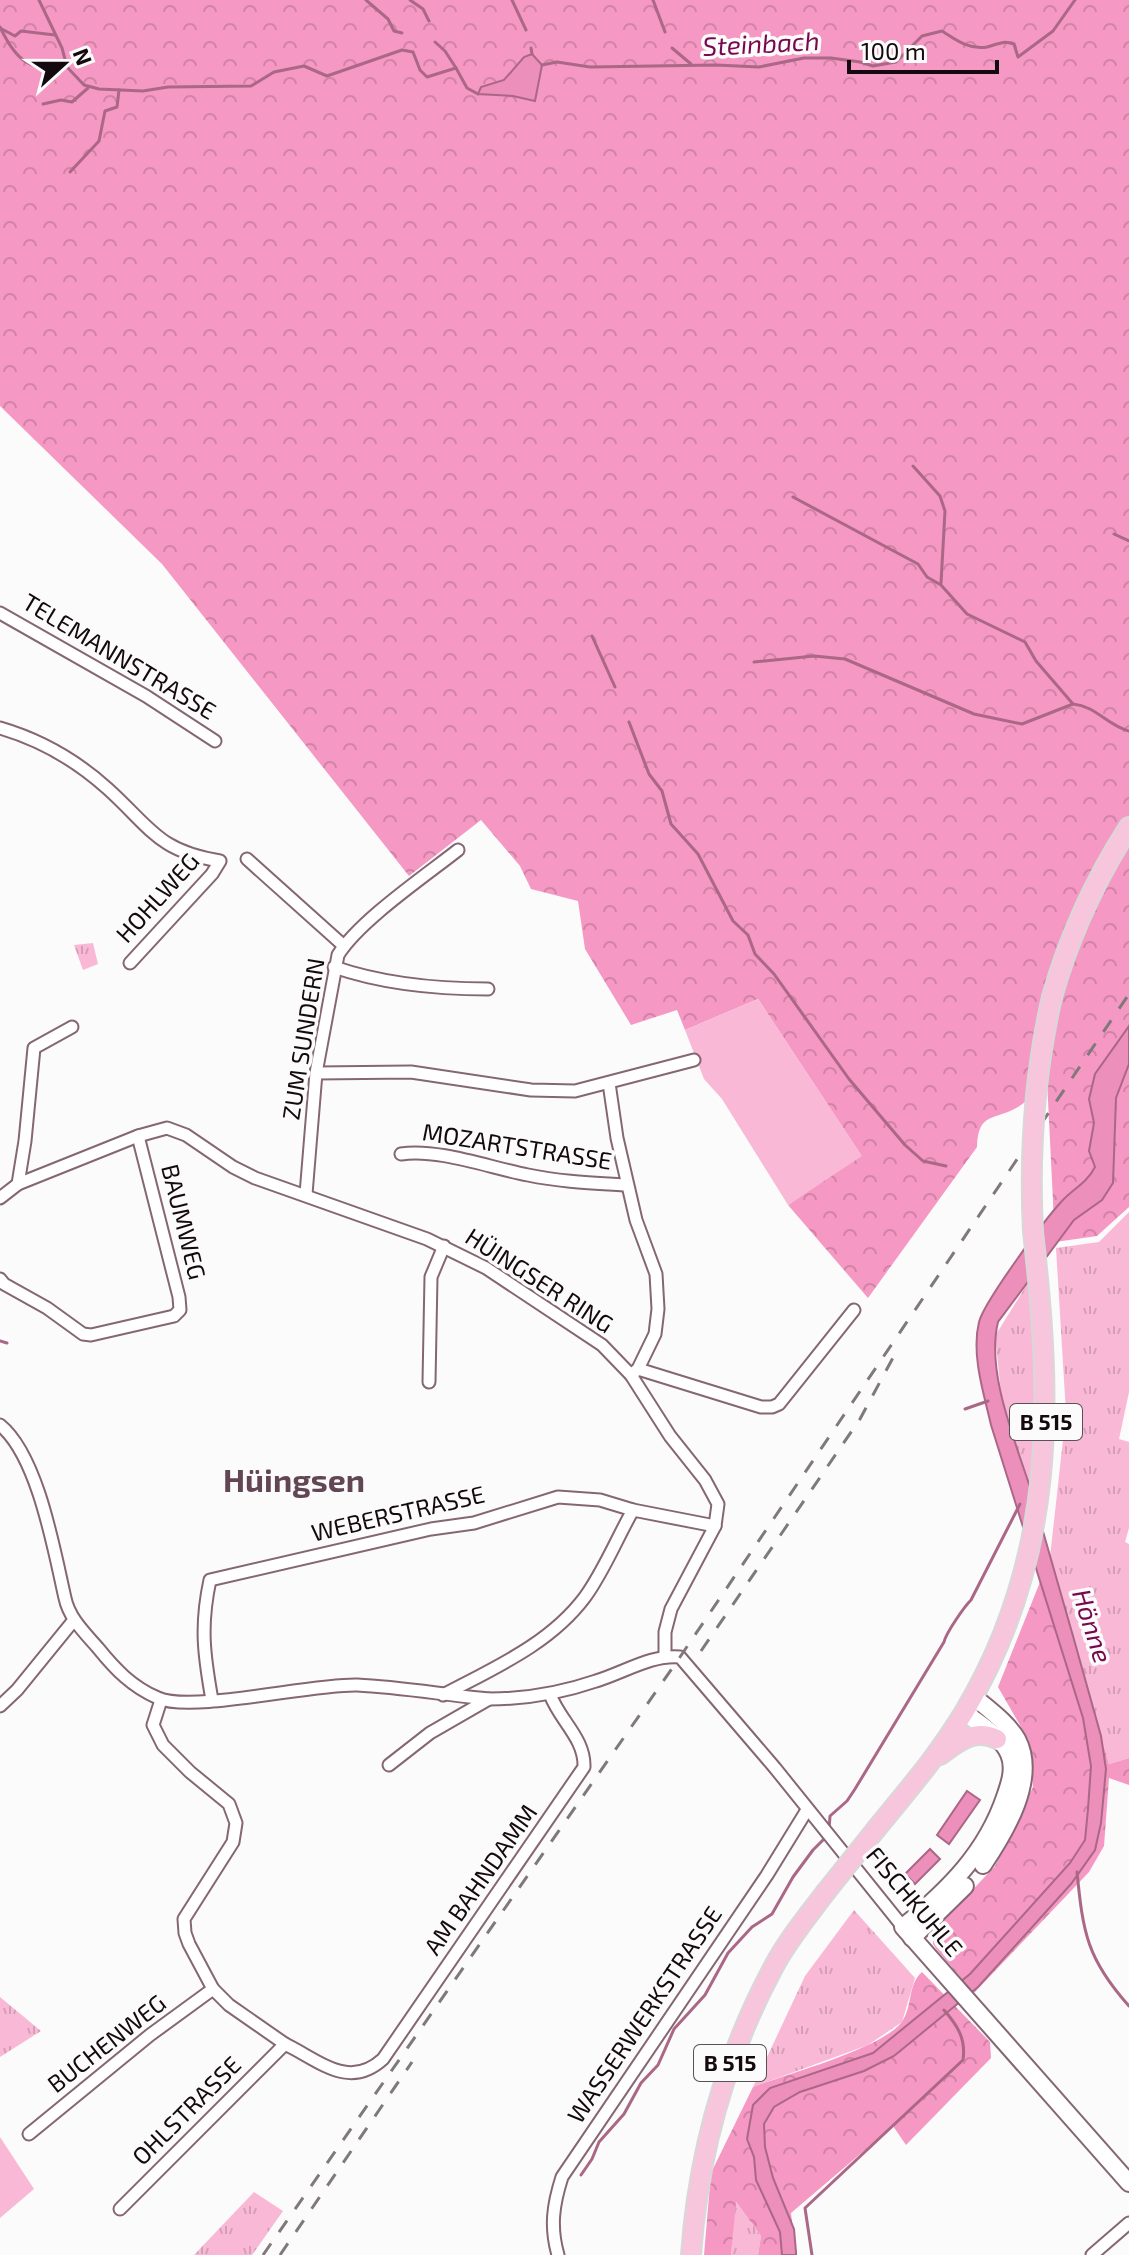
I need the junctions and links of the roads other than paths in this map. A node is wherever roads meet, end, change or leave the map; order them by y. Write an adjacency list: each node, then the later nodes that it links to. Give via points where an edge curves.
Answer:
1 (0, 613): 3 (street, TELEMANNSTRASSE)
2 (0, 728): 8 (street, HOHLWEG, via 70,760 166,845 191,857 220,861)
3 (215, 741)
4 (1129, 827): 36 (main road, B 515, bridge, via 1062,962 1036,1077 1033,1232 1046,1384 1042,1473 1031,1546 1000,1637)
5 (458, 850): 7 (street, ZUM SUNDERN)
6 (247, 859): 7 (street)
7 (344, 946): 9 (street, ZUM SUNDERN)
8 (130, 963)
9 (334, 967): 10 (street, via 399,983); 13 (street, ZUM SUNDERN)
10 (488, 989)
11 (72, 1027): 17 (street, via 34,1048)
12 (694, 1060): 14 (street)
13 (316, 1073): 14 (street, via 411,1072 531,1090 575,1091); 19 (street, ZUM SUNDERN)
14 (609, 1083): 18 (street, MOZARTSTRASSE)
15 (138, 1136): 17 (street, HÜINGSER RING); 19 (street, HÜINGSER RING, via 167,1128 180,1132 255,1178); 22 (street, BAUMWEG, via 180,1310 174,1316 83,1334)
16 (401, 1154): 18 (street, MOZARTSTRASSE, via 422,1152 576,1183)
17 (18, 1184): 20 (street, HÜINGSER RING)
18 (627, 1185): 24 (street, MOZARTSTRASSE, via 656,1274 658,1297 655,1334)
19 (306, 1194): 21 (street, HÜINGSER RING)
20 (0, 1198)
21 (444, 1246): 24 (street, HÜINGSER RING, via 566,1320); 25 (street, via 431,1277)
22 (0, 1279)
23 (854, 1310): 24 (street, via 772,1407)
24 (634, 1372): 28 (street, HÜINGSER RING, via 718,1504)
25 (429, 1382)
26 (0, 1425): 29 (street, via 26,1460)
27 (633, 1510): 28 (street, WEBERSTRASSE); 32 (street, via 587,1594 563,1622 525,1652); 35 (street, WEBERSTRASSE, via 600,1500 558,1497 474,1523 210,1580 203,1641)
28 (715, 1526): 30 (street, via 671,1609)
29 (74, 1620): 34 (street, via 119,1673); 37 (street)
30 (665, 1657): 31 (street); 41 (street, FISCHKUHLE, via 686,1662)
31 (550, 1694): 33 (street); 44 (street, AM BAHNDAMM, via 583,1751 584,1767 383,2059 370,2070 341,2072)
32 (443, 1695): 33 (street); 35 (street, via 355,1685)
33 (489, 1699): 40 (street, via 430,1733)
34 (161, 1700): 35 (street); 43 (street, via 153,1725 163,1745 229,1804 236,1823 226,1856 184,1919 189,1944)
35 (212, 1700)
36 (968, 1704): 38 (main road); 39 (main road, B 515); 42 (main road, via 1002,1722 1016,1739 1024,1762 1021,1787 1003,1833 981,1867)
37 (0, 1706)
38 (997, 1739): 39 (main road, B 515, via 981,1734 965,1738); 42 (main road, via 1010,1755 1012,1774 1002,1806 962,1874)
39 (928, 1764): 50 (main road, B 515, bridge, via 774,1966 723,2083 702,2167)
40 (389, 1765)
41 (807, 1810): 42 (street, FISCHKUHLE); 49 (street, WASSERWERKSTRASSE, via 562,2177 552,2211)
42 (908, 1933): 46 (main road, FISCHKUHLE)
43 (213, 1989): 44 (street); 45 (street, BUCHENWEG)
44 (285, 2044): 47 (street, OHLSTRASSE)
45 (29, 2134)
46 (1126, 2176)
47 (120, 2209)
48 (1129, 2223): 51 (street)
49 (558, 2255)
50 (691, 2255)
51 (1092, 2255)

